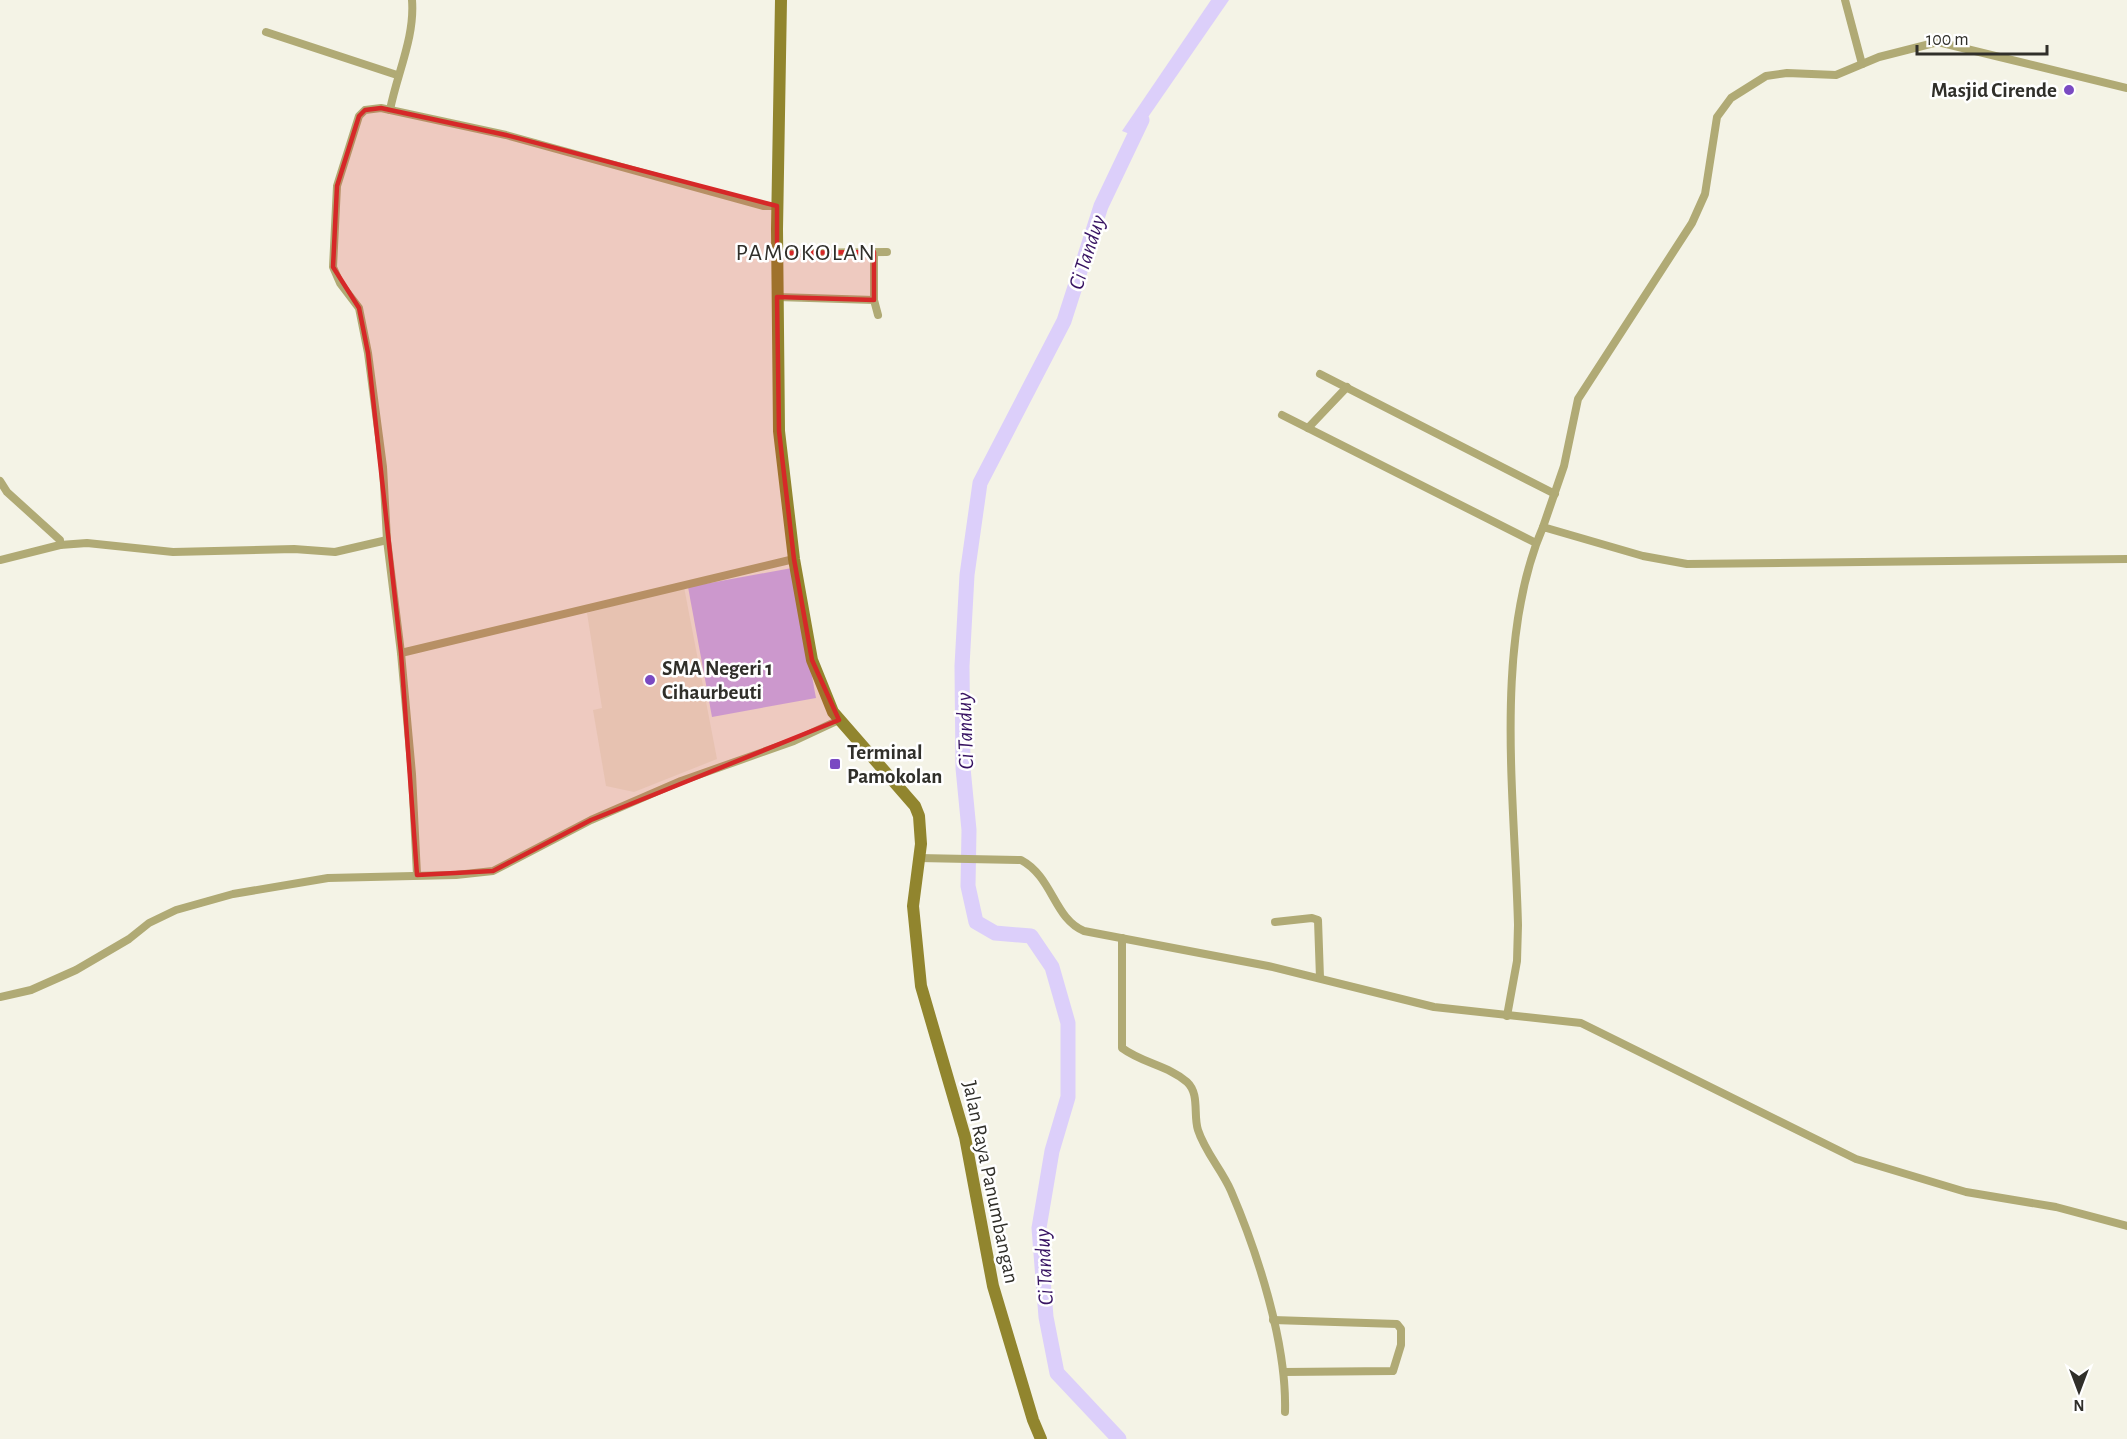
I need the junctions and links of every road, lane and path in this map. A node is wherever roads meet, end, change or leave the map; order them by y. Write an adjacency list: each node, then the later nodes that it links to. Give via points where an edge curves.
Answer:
1 (412, 0): 6 (street, via 412,26)
2 (781, 0): 9 (main road, Jalan Raya Panumbangan)
3 (1845, 0): 5 (street)
4 (266, 32): 6 (street)
5 (1862, 64): 7 (street, via 1942,42); 21 (street, via 1832,76 1766,76 1743,88 1720,109 1713,130 1705,194 1692,223 1578,399)
6 (397, 75): 8 (street)
7 (2127, 88)
8 (390, 110): 9 (street, via 506,135); 23 (street, via 365,110 359,117 337,186 332,243 333,267 363,321 383,467)
9 (777, 207): 12 (main road, Jalan Raya Panumbangan)
10 (874, 252): 11 (street); 12 (street); 14 (street)
11 (887, 252)
12 (777, 253): 13 (main road, Jalan Raya Panumbangan)
13 (777, 297): 14 (street); 26 (main road, Jalan Raya Panumbangan, via 779,431)
14 (874, 300): 15 (street)
15 (878, 315)
16 (1320, 374): 17 (street)
17 (1347, 387): 19 (street); 21 (street)
18 (1282, 415): 19 (street)
19 (1308, 428): 24 (street)
20 (0, 481): 25 (street, via 60,540)
21 (1555, 494): 22 (street)
22 (1543, 527): 24 (street); 27 (street, via 1643,556 1687,564)
23 (387, 540): 25 (street, via 335,552 173,552 87,543); 29 (street)
24 (1536, 543): 37 (street, via 1518,617 1511,698 1518,925 1517,961)
25 (60, 545): 28 (street)
26 (794, 559): 29 (street); 30 (main road, Jalan Raya Panumbangan, via 812,660)
27 (2127, 559)
28 (0, 560)
29 (401, 653): 32 (street)
30 (839, 720): 31 (main road, Jalan Raya Panumbangan, via 915,806 921,831); 32 (street, via 591,820 493,871)
31 (919, 858): 34 (street, via 1021,860 1035,868 1070,924); 42 (main road, Jalan Raya Panumbangan, via 913,906 921,986 965,1137 993,1286)
32 (417, 875): 36 (street, via 328,878 255,888 188,906 149,923 129,939 60,978)
33 (1275, 922): 35 (street, via 1318,920)
34 (1122, 938): 35 (street); 39 (street, via 1122,1048 1188,1083 1195,1098 1198,1130 1234,1199)
35 (1320, 978): 37 (street, via 1434,1007)
36 (0, 997)
37 (1507, 1016): 38 (street, via 1581,1023 1856,1160 1966,1191 2056,1207)
38 (2127, 1226)
39 (1273, 1320): 40 (street); 40 (street, via 1396,1324 1401,1329 1393,1371)
40 (1284, 1372): 41 (street)
41 (1285, 1413)
42 (1041, 1439)

